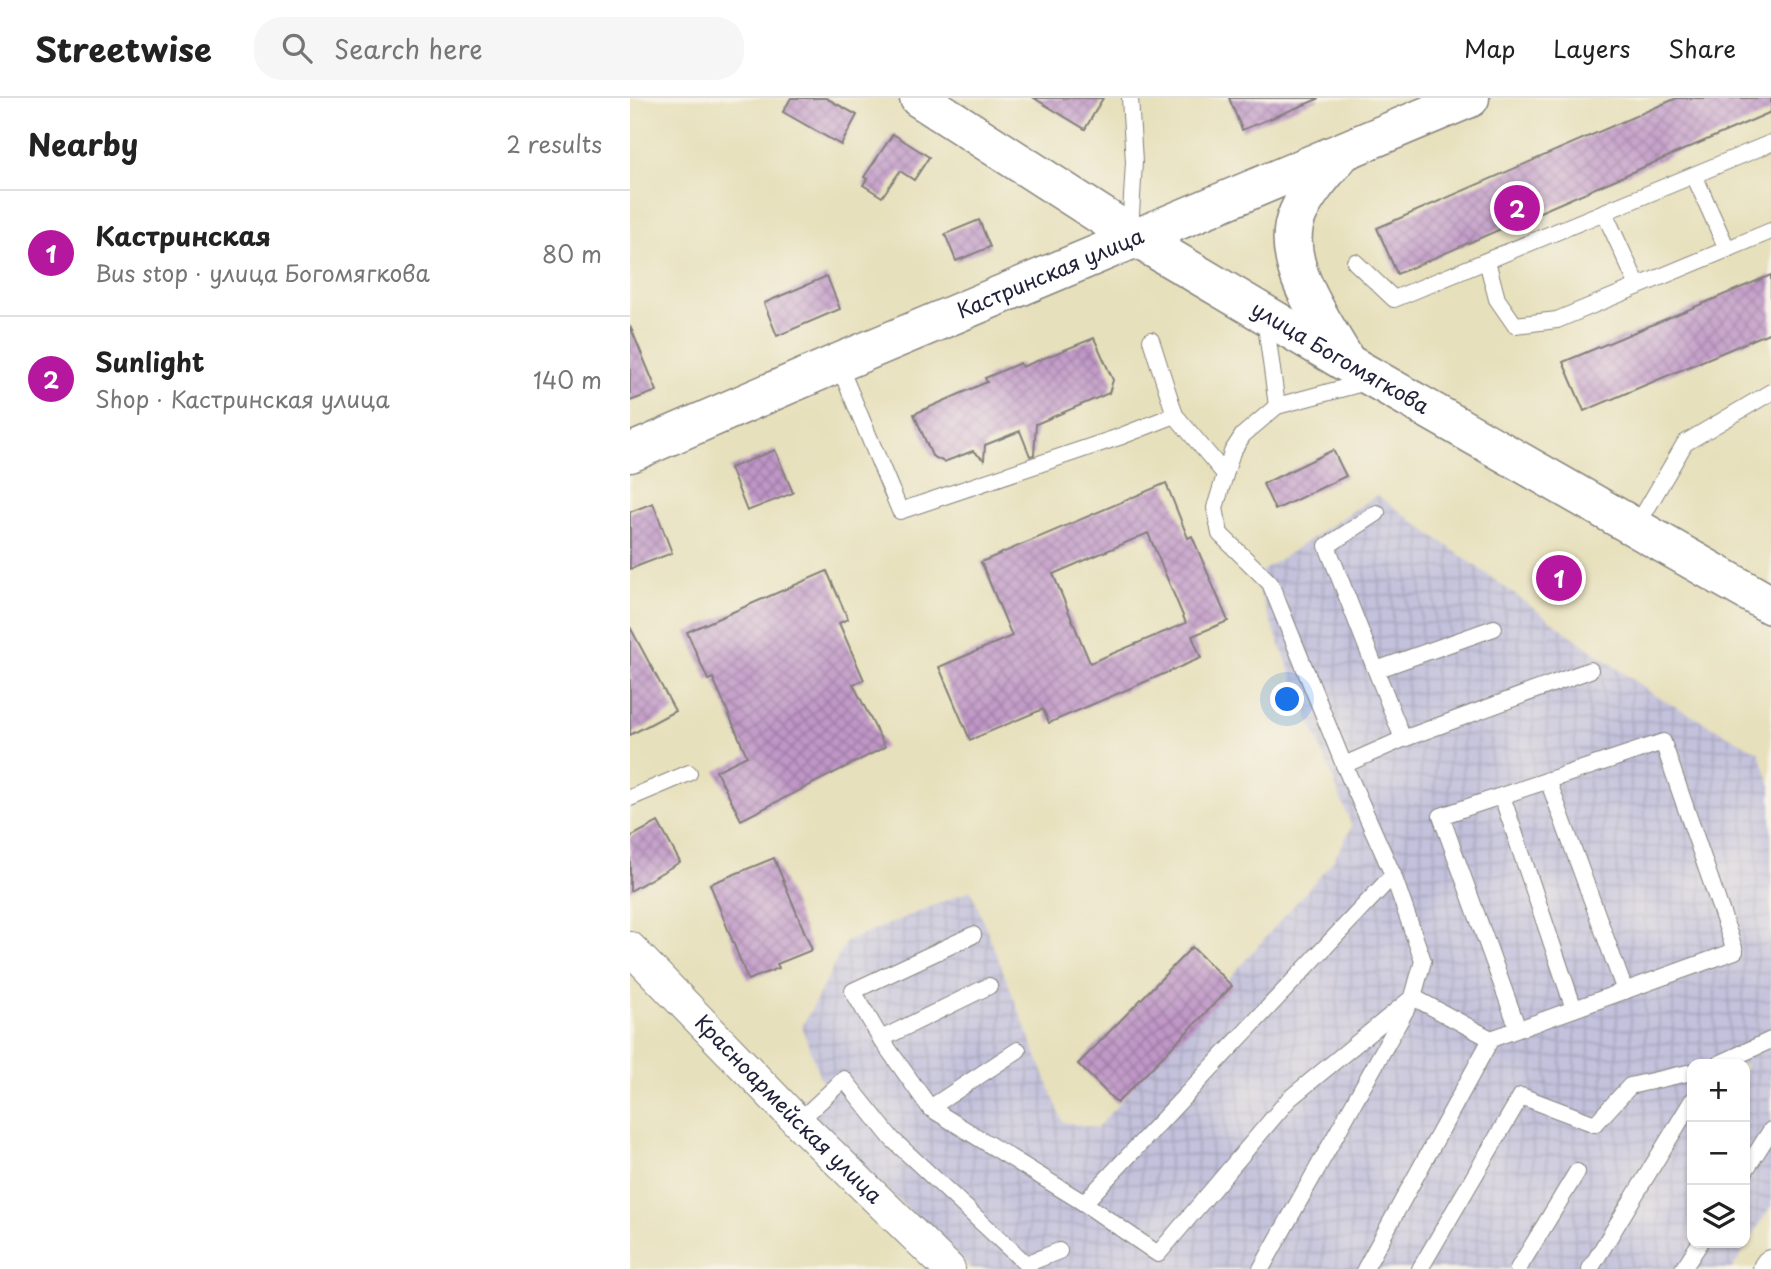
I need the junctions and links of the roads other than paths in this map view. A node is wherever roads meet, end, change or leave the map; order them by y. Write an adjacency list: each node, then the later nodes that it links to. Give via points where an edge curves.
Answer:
1 (919, 98): 9 (main road, улица Богомягкова)
2 (1130, 98): 9 (lane)
3 (1469, 98): 5 (main road, Кастринская улица)
4 (1771, 144): 6 (lane)
5 (1341, 153): 9 (main road, Кастринская улица); 17 (main road, via 1309,192 1297,215 1293,238 1298,274)
6 (1695, 175): 7 (lane); 10 (lane)
7 (1604, 212): 11 (lane); 13 (lane)
8 (1771, 231): 10 (lane)
9 (1134, 236): 14 (main road, улица Богомягкова); 16 (main road, Кастринская улица)
10 (1727, 249): 13 (lane)
11 (1487, 261): 12 (lane, via 1394,299); 13 (lane, via 1496,299 1515,326 1557,320)
12 (1355, 262)
13 (1637, 286)
14 (1264, 314): 17 (main road, улица Богомягкова); 19 (lane)
15 (1151, 340): 20 (lane)
16 (838, 363): 20 (lane, via 900,512); 21 (main road, Кастринская улица)
17 (1362, 372): 19 (lane); 24 (main road, улица Богомягкова)
18 (1771, 392): 24 (lane, via 1685,443)
19 (1277, 406): 22 (lane, via 1243,435)
20 (1175, 415): 22 (lane)
21 (630, 453)
22 (1224, 473): 30 (lane, via 1215,508 1220,534 1270,583)
23 (1377, 513): 27 (lane, via 1327,546)
24 (1635, 528): 25 (main road, улица Богомягкова)
25 (1771, 605)
26 (1494, 628): 27 (lane)
27 (1376, 670): 29 (lane)
28 (1590, 670): 29 (lane)
29 (1403, 739): 30 (lane)
30 (1344, 765): 35 (lane)
31 (689, 773): 34 (lane)
32 (1548, 780): 33 (lane); 39 (lane); 39 (lane, via 1663,742 1735,951)
33 (1502, 796): 41 (lane); 42 (lane, via 1441,816)
34 (630, 798)
35 (1393, 875): 40 (lane, via 1423,961); 55 (lane)
36 (974, 935): 43 (lane, via 853,991)
37 (630, 948): 51 (street, Красноармейская улица)
38 (989, 986): 43 (lane)
39 (1625, 991): 41 (lane)
40 (1413, 997): 44 (lane); 55 (lane, via 1289,1099 1158,1254); 59 (lane)
41 (1574, 1009): 42 (lane)
42 (1518, 1029): 44 (lane)
43 (881, 1039): 49 (lane)
44 (1491, 1039): 60 (lane)
45 (1771, 1040): 47 (lane)
46 (1018, 1050): 49 (lane)
47 (1730, 1059)
48 (1687, 1073): 61 (lane, via 1630,1086 1595,1124 1521,1096)
49 (930, 1108): 55 (lane)
50 (1687, 1109): 63 (lane)
51 (798, 1122): 57 (lane, via 844,1079 892,1139 1026,1264); 58 (street, Красноармейская улица)
52 (1771, 1130): 53 (lane)
53 (1750, 1163)
54 (1577, 1172): 62 (lane)
55 (1084, 1203)
56 (1697, 1248): 64 (lane)
57 (1059, 1251)
58 (949, 1269)
59 (1261, 1269)
60 (1365, 1269)
61 (1420, 1269)
62 (1518, 1269)
63 (1590, 1269)
64 (1683, 1269)

